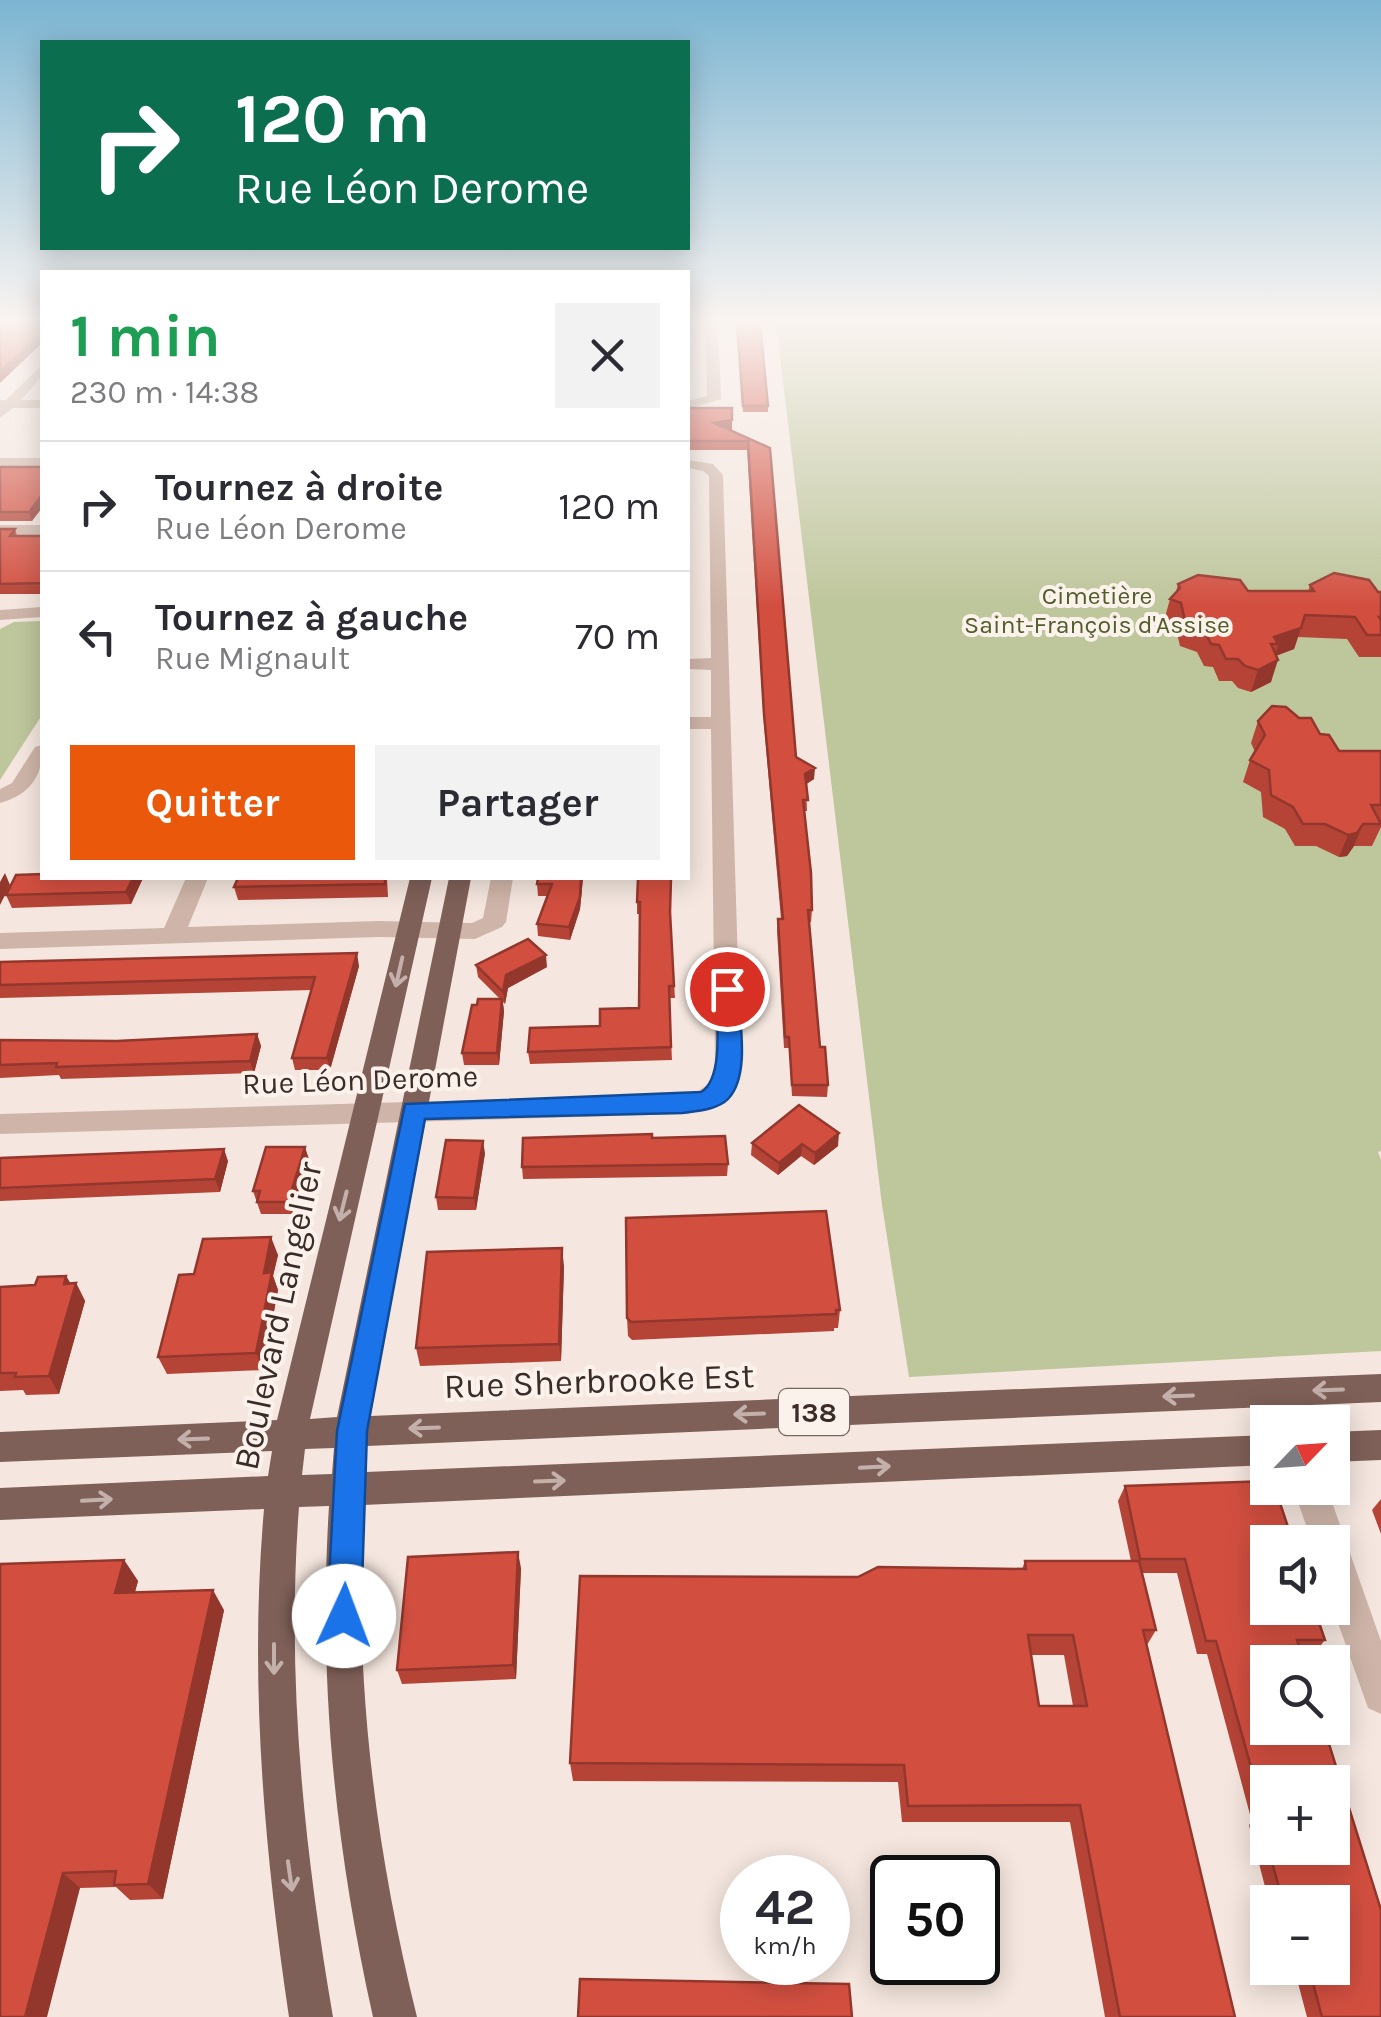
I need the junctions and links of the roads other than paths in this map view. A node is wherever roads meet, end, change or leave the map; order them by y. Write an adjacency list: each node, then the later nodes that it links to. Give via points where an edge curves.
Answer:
1 (0, 462): 2 (street)
2 (40, 462)
3 (698, 465): 9 (street, via 716,476)
4 (0, 530): 5 (street)
5 (40, 530)
6 (40, 612): 7 (street)
7 (0, 615)
8 (690, 664): 9 (street)
9 (719, 664): 11 (street)
10 (690, 723): 11 (street)
11 (720, 724): 22 (street, Rue Léon Derome, via 728,1062 719,1093 682,1104)
12 (40, 754): 13 (street, via 20,787)
13 (0, 797)
14 (196, 880): 20 (street)
15 (421, 880): 18 (main road, Boulevard Langelier)
16 (460, 880): 19 (main road)
17 (502, 880): 19 (street, via 490,926)
18 (409, 929): 19 (street); 20 (street); 23 (main road, Boulevard Langelier, one-way to 23)
19 (450, 930): 22 (main road)
20 (172, 936): 21 (street)
21 (0, 941)
22 (414, 1110): 23 (street, Rue Léon Derome); 28 (main road)
23 (366, 1112): 24 (street, Rue Léon Derome); 29 (main road, Boulevard Langelier, one-way to 29)
24 (0, 1124)
25 (1381, 1388): 26 (main road, Rue Sherbrooke Est / 138, one-way to 26)
26 (1292, 1405)
27 (1250, 1408): 28 (main road, Rue Sherbrooke Est / 138, one-way to 28)
28 (352, 1431): 29 (main road, Rue Sherbrooke Est / 138); 34 (main road)
29 (290, 1436): 32 (main road, Rue Sherbrooke Est / 138, one-way to 32); 35 (main road, Boulevard Langelier)
30 (1381, 1445): 31 (main road)
31 (1350, 1446)
32 (0, 1447)
33 (1250, 1451): 34 (main road, 138, one-way to 33)
34 (348, 1490): 35 (main road, 138); 40 (main road, via 343,1656 349,1791)
35 (283, 1492): 36 (main road, 138, one-way to 35); 39 (main road, Boulevard Langelier, one-way to 39, via 274,1732)
36 (0, 1504)
37 (1350, 1605): 38 (street)
38 (1381, 1695)
39 (311, 2017)
40 (394, 2017)

